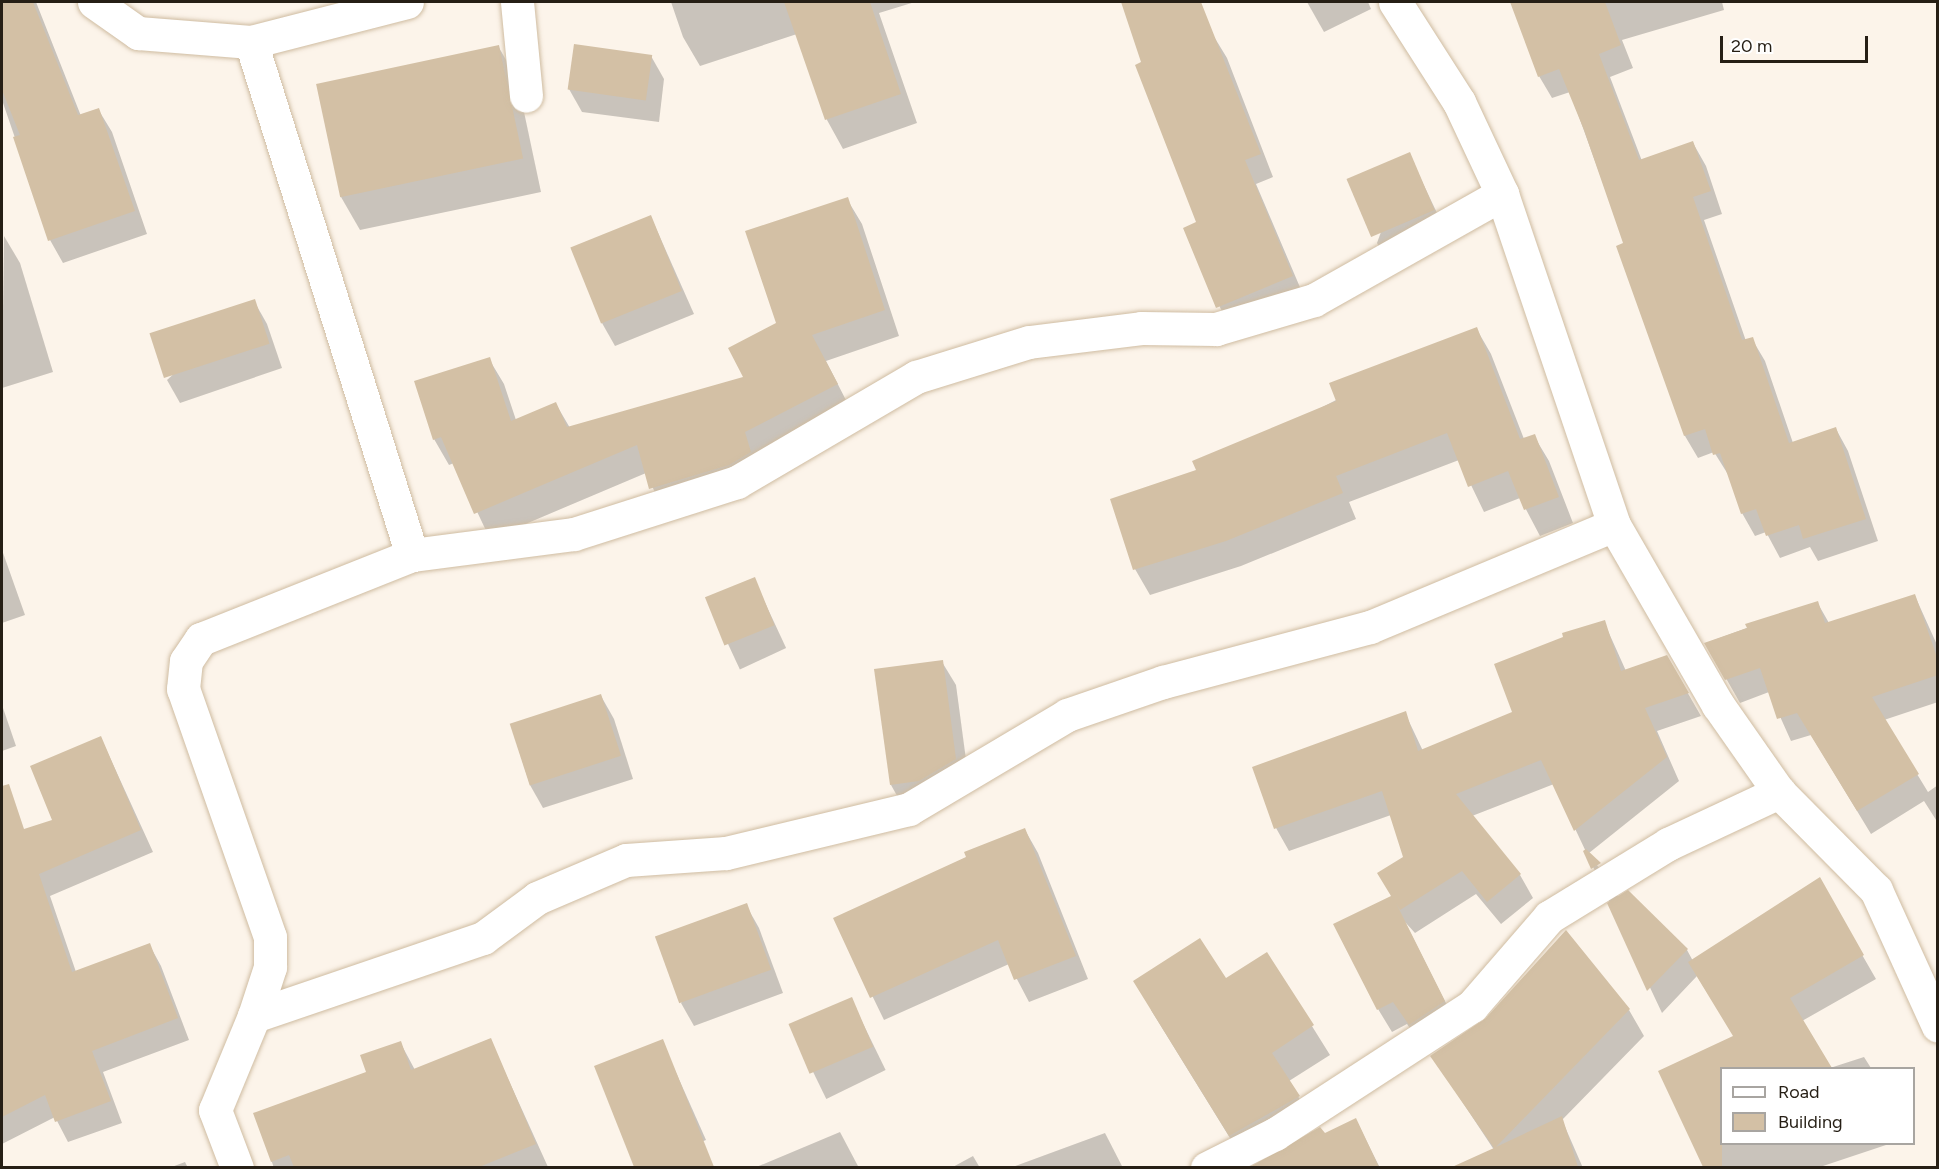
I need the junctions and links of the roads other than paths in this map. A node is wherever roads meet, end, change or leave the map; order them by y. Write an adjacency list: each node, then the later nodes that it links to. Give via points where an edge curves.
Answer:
1 (94, 2): 5 (street, via 138,33)
2 (407, 2): 5 (street)
3 (517, 2): 6 (street)
4 (1395, 2): 7 (street, via 1459,102)
5 (251, 42): 9 (street)
6 (526, 96)
7 (1502, 194): 8 (street); 9 (street, via 1314,300 1215,329 1141,328 1029,342 916,377 736,482 574,534)
8 (1614, 525): 10 (street, via 1718,705); 11 (street, via 1370,627 1163,682 1067,715 909,809 726,853 626,860 537,898 483,939)
9 (412, 555): 11 (street, via 201,639 186,661 183,689 270,937 270,968)
10 (1779, 792): 12 (street, via 1876,890); 14 (street, via 1668,844 1549,916 1472,1006 1275,1134)
11 (254, 1016): 13 (street, via 215,1110)
12 (1938, 1026)
13 (237, 1167)
14 (1207, 1167)

